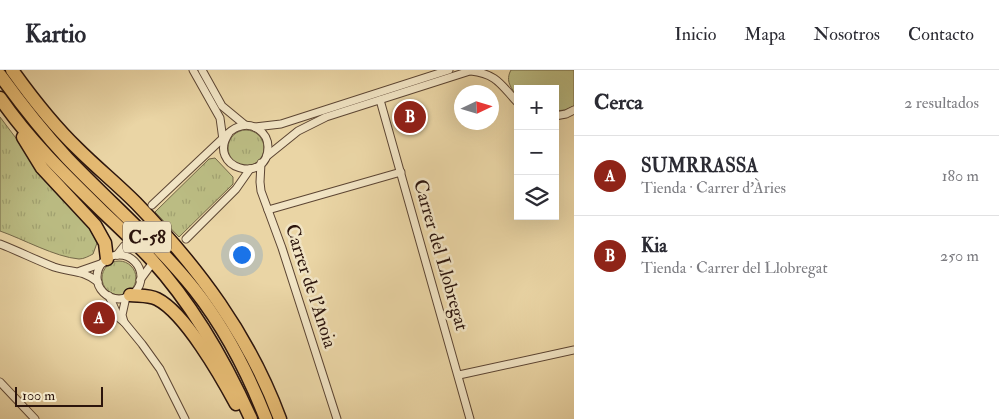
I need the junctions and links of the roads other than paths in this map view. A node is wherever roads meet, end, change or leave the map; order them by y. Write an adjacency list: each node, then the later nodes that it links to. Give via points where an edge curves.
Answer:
1 (12, 70): 40 (highway, C-58, via 76,148 135,202 205,281 247,347)
2 (193, 70): 15 (street, via 220,121)
3 (202, 70): 13 (street, via 222,106)
4 (449, 70): 14 (street, via 281,124)
5 (472, 70): 8 (street, via 496,79); 9 (street)
6 (0, 75): 39 (highway, C-58, via 41,129 195,290 235,353)
7 (0, 98): 38 (highway, via 54,164 149,256 170,281 216,348)
8 (514, 99)
9 (380, 100): 16 (street, via 309,124); 18 (street, Carrer del Llobregat)
10 (0, 105): 24 (highway, via 42,168 95,225 106,243)
11 (574, 112): 12 (street)
12 (559, 115)
13 (245, 125): 14 (street); 15 (street, via 234,129)
14 (254, 127): 16 (street, via 263,133 268,143)
15 (222, 142): 17 (street, via 227,159 233,165); 19 (street)
16 (263, 161): 17 (street); 20 (street, Carrer de l'Anoia, via 260,185)
17 (250, 169): 21 (street, via 236,189)
18 (401, 172): 20 (street); 33 (street, Carrer del Llobregat)
19 (152, 205)
20 (268, 210): 41 (street, Carrer de l'Anoia)
21 (186, 239)
22 (0, 244): 26 (street, via 57,268)
23 (124, 246): 24 (street)
24 (109, 259): 26 (street); 27 (street, via 123,256 134,262); 28 (street, via 99,268)
25 (151, 265): 27 (street)
26 (80, 271): 28 (street)
27 (140, 280): 30 (street, via 137,289)
28 (98, 282): 29 (street)
29 (109, 296): 30 (street); 31 (street)
30 (128, 296): 31 (street, via 122,315); 37 (highway, via 158,299 177,315 222,378)
31 (124, 322): 36 (street, via 160,369)
32 (574, 350): 33 (street)
33 (459, 375): 42 (street, Carrer del Llobregat)
34 (0, 382): 35 (street)
35 (35, 419)
36 (185, 419)
37 (243, 419)
38 (251, 419)
39 (266, 419)
40 (280, 419)
41 (337, 419)
42 (470, 419)

